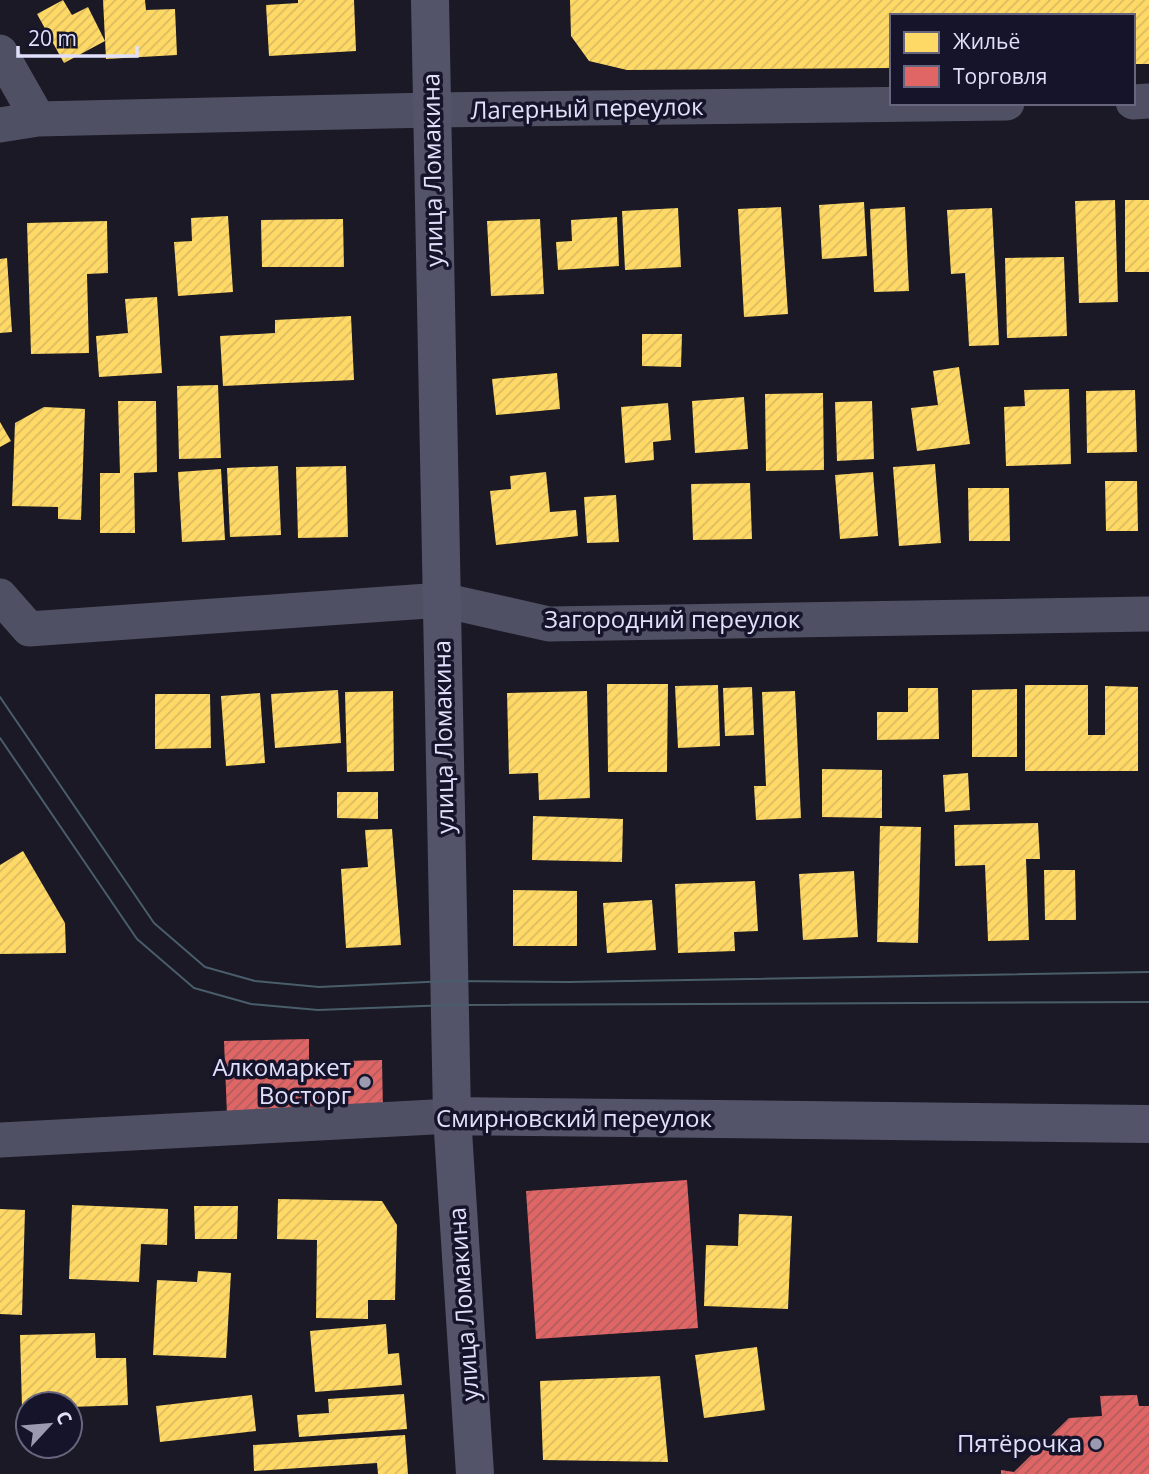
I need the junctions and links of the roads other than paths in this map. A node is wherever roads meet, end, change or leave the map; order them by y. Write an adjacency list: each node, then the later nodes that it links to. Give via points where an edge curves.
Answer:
1 (430, 0): 4 (main road, улица Ломакина)
2 (0, 52): 5 (street)
3 (890, 104): 4 (street, Лагерный переулок)
4 (432, 110): 5 (street, Лагерный переулок); 8 (main road, улица Ломакина)
5 (38, 119): 6 (street, Лагерный переулок)
6 (0, 125)
7 (0, 596): 8 (street, Загородний переулок, via 29,628)
8 (442, 600): 9 (street, Загородний переулок, via 549,624); 10 (main road, улица Ломакина)
9 (1149, 614)
10 (452, 1116): 11 (main road, Смирновский переулок); 12 (street, Смирновский переулок); 13 (main road, улица Ломакина)
11 (1149, 1124)
12 (0, 1140)
13 (475, 1474)

